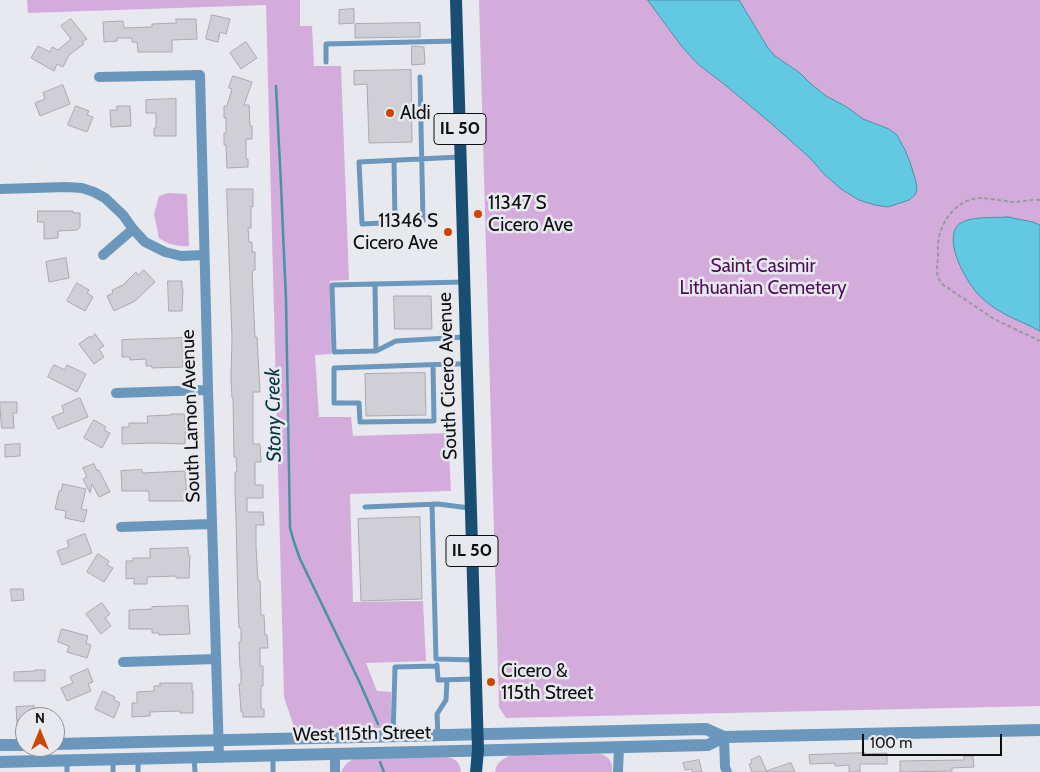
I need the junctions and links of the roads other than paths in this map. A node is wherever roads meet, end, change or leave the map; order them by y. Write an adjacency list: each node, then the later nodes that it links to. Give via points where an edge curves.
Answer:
1 (456, 0): 2 (main road, South Cicero Avenue / IL 50)
2 (457, 41): 3 (lane, via 326,44); 6 (main road, South Cicero Avenue / IL 50)
3 (326, 62)
4 (98, 77): 13 (street, South Lamon Avenue, via 200,75)
5 (420, 77): 7 (lane)
6 (461, 158): 7 (lane); 14 (main road, South Cicero Avenue / IL 50)
7 (421, 159): 8 (lane); 10 (lane, via 422,221)
8 (394, 160): 10 (lane); 10 (lane, via 359,162 362,224)
9 (0, 189): 11 (street, via 82,188 105,198)
10 (395, 222)
11 (132, 229): 12 (street); 13 (street, via 145,242 165,252 181,256)
12 (103, 255)
13 (204, 255): 20 (street, South Lamon Avenue)
14 (464, 282): 15 (lane); 16 (main road, South Cicero Avenue / IL 50)
15 (375, 284): 17 (lane); 17 (lane, via 332,285 334,352)
16 (466, 337): 17 (lane, via 396,341); 18 (main road, South Cicero Avenue / IL 50)
17 (376, 351)
18 (467, 364): 19 (lane); 24 (main road, South Cicero Avenue / IL 50)
19 (433, 365): 19 (lane, via 334,368 334,403 359,403 360,422 434,421)
20 (208, 390): 21 (street); 25 (street, South Lamon Avenue)
21 (116, 393)
22 (432, 504): 23 (lane); 24 (lane); 28 (lane)
23 (365, 507)
24 (471, 508): 29 (main road, South Cicero Avenue / IL 50)
25 (211, 524): 26 (street); 27 (street, South Lamon Avenue)
26 (121, 527)
27 (216, 659): 30 (street); 39 (street, South Lamon Avenue)
28 (436, 659): 29 (lane); 31 (lane)
29 (475, 660): 32 (main road, South Cicero Avenue / IL 50)
30 (123, 662)
31 (437, 666): 33 (lane, via 438,680); 36 (lane, via 395,667)
32 (476, 679): 33 (lane); 35 (main road, South Cicero Avenue / IL 50)
33 (447, 680): 37 (lane, via 446,700 437,714)
34 (1040, 730): 38 (street, West 115th Street)
35 (478, 734): 37 (street, West 115th Street); 38 (street, West 115th Street, via 706,729); 44 (main road, South Cicero Avenue / IL 50)
36 (394, 736): 37 (street, West 115th Street); 39 (street, West 115th Street)
37 (438, 736)
38 (724, 738): 43 (street, West 115th Street, via 708,745); 60 (street)
39 (218, 740): 40 (street, West 115th Street); 47 (street, South Lamon Avenue)
40 (65, 744)
41 (0, 745): 42 (street)
42 (15, 745)
43 (619, 747): 44 (street, West 115th Street); 59 (street)
44 (478, 750): 45 (street, West 115th Street); 57 (main road, IL 50); 58 (main road, IL 50)
45 (335, 754): 46 (street, West 115th Street); 56 (street)
46 (273, 755): 47 (street, West 115th Street); 55 (lane)
47 (219, 756): 48 (street, West 115th Street)
48 (194, 757): 49 (street, West 115th Street); 54 (lane)
49 (138, 758): 52 (street, West 115th Street); 53 (lane)
50 (0, 762): 51 (street, West 115th Street)
51 (67, 766): 52 (street, West 115th Street)
52 (113, 766)
53 (138, 772)
54 (194, 772)
55 (273, 772)
56 (336, 772)
57 (476, 772)
58 (482, 772)
59 (618, 772)
60 (727, 772)

